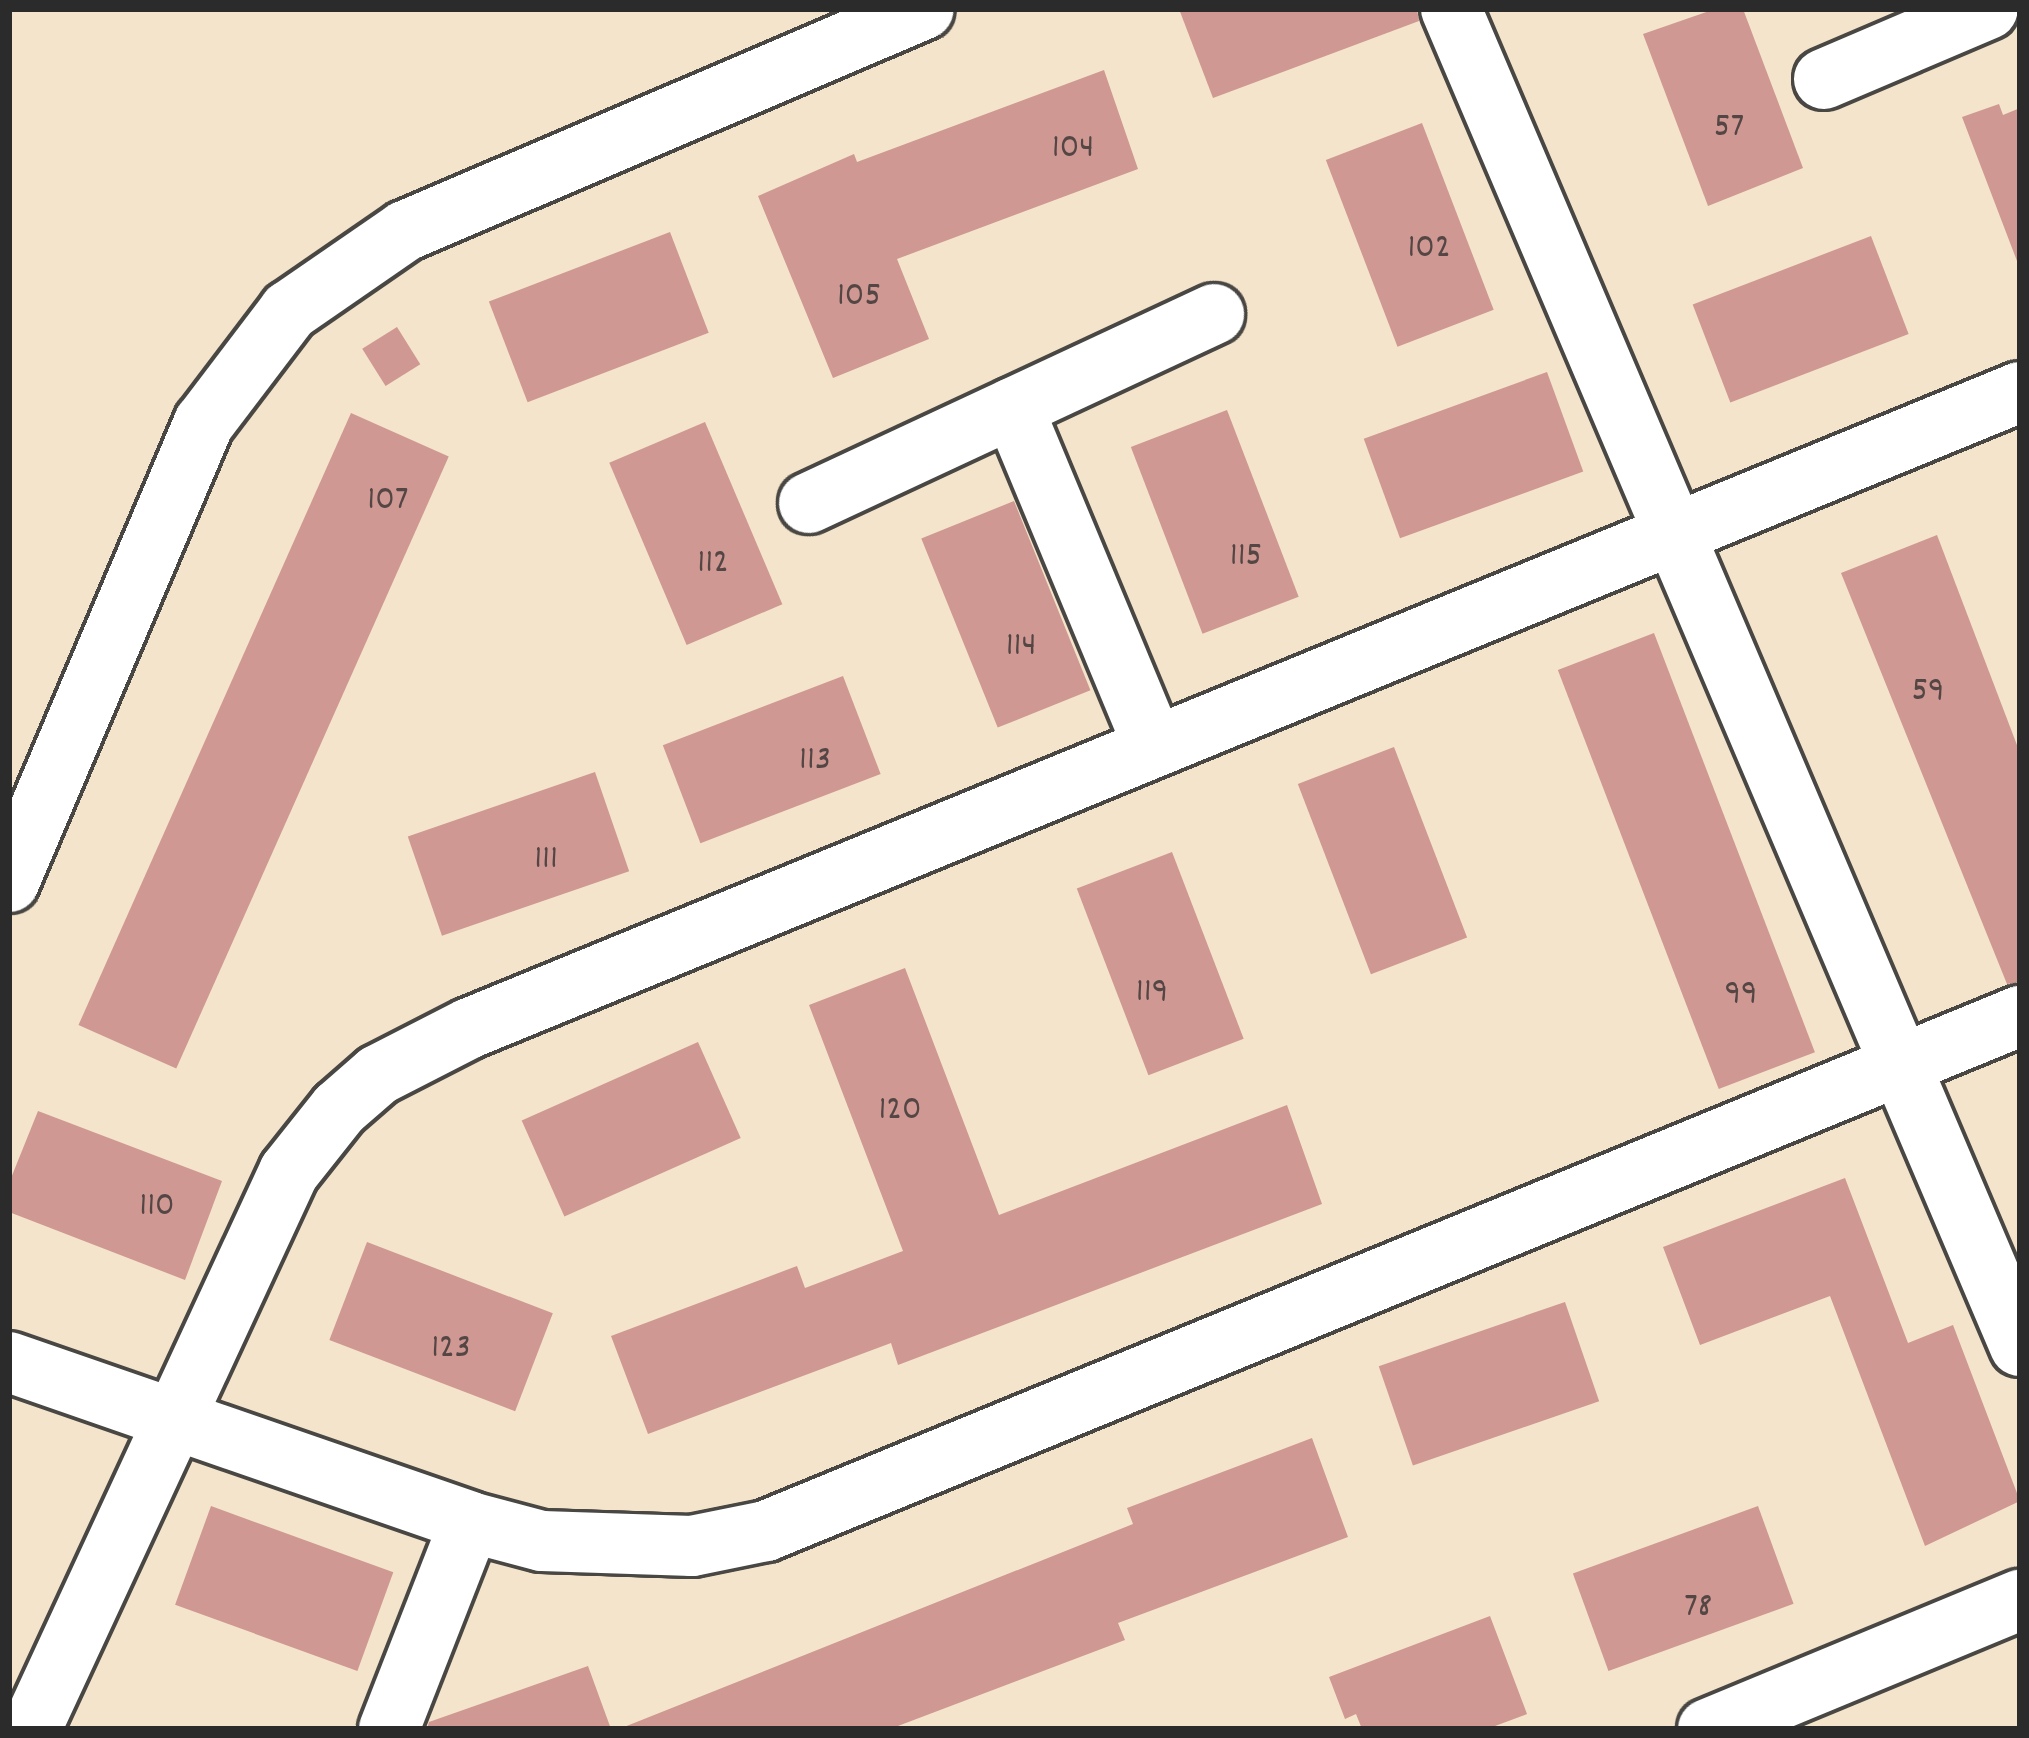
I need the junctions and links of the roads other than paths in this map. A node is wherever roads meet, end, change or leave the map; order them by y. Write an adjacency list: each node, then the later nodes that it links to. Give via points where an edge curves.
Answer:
1 (924, 9): 11 (street, via 405,231 289,311 204,423)
2 (1451, 9): 9 (street)
3 (1988, 9): 4 (street)
4 (1824, 80)
5 (1214, 314): 7 (street)
6 (2020, 392): 9 (street)
7 (1013, 408): 8 (street); 10 (street)
8 (809, 503)
9 (1673, 530): 10 (street); 13 (street)
10 (1153, 745): 16 (street, via 470,1028 378,1076 338,1109 289,1172)
11 (9, 882)
12 (2020, 1016): 13 (street)
13 (1900, 1064): 14 (street); 17 (street, via 766,1531 692,1546 617,1549)
14 (2020, 1346)
15 (9, 1362): 16 (street)
16 (171, 1424): 17 (street); 19 (street)
17 (470, 1522): 20 (street)
18 (2020, 1600): 21 (street)
19 (31, 1729)
20 (389, 1729)
21 (1708, 1729)

